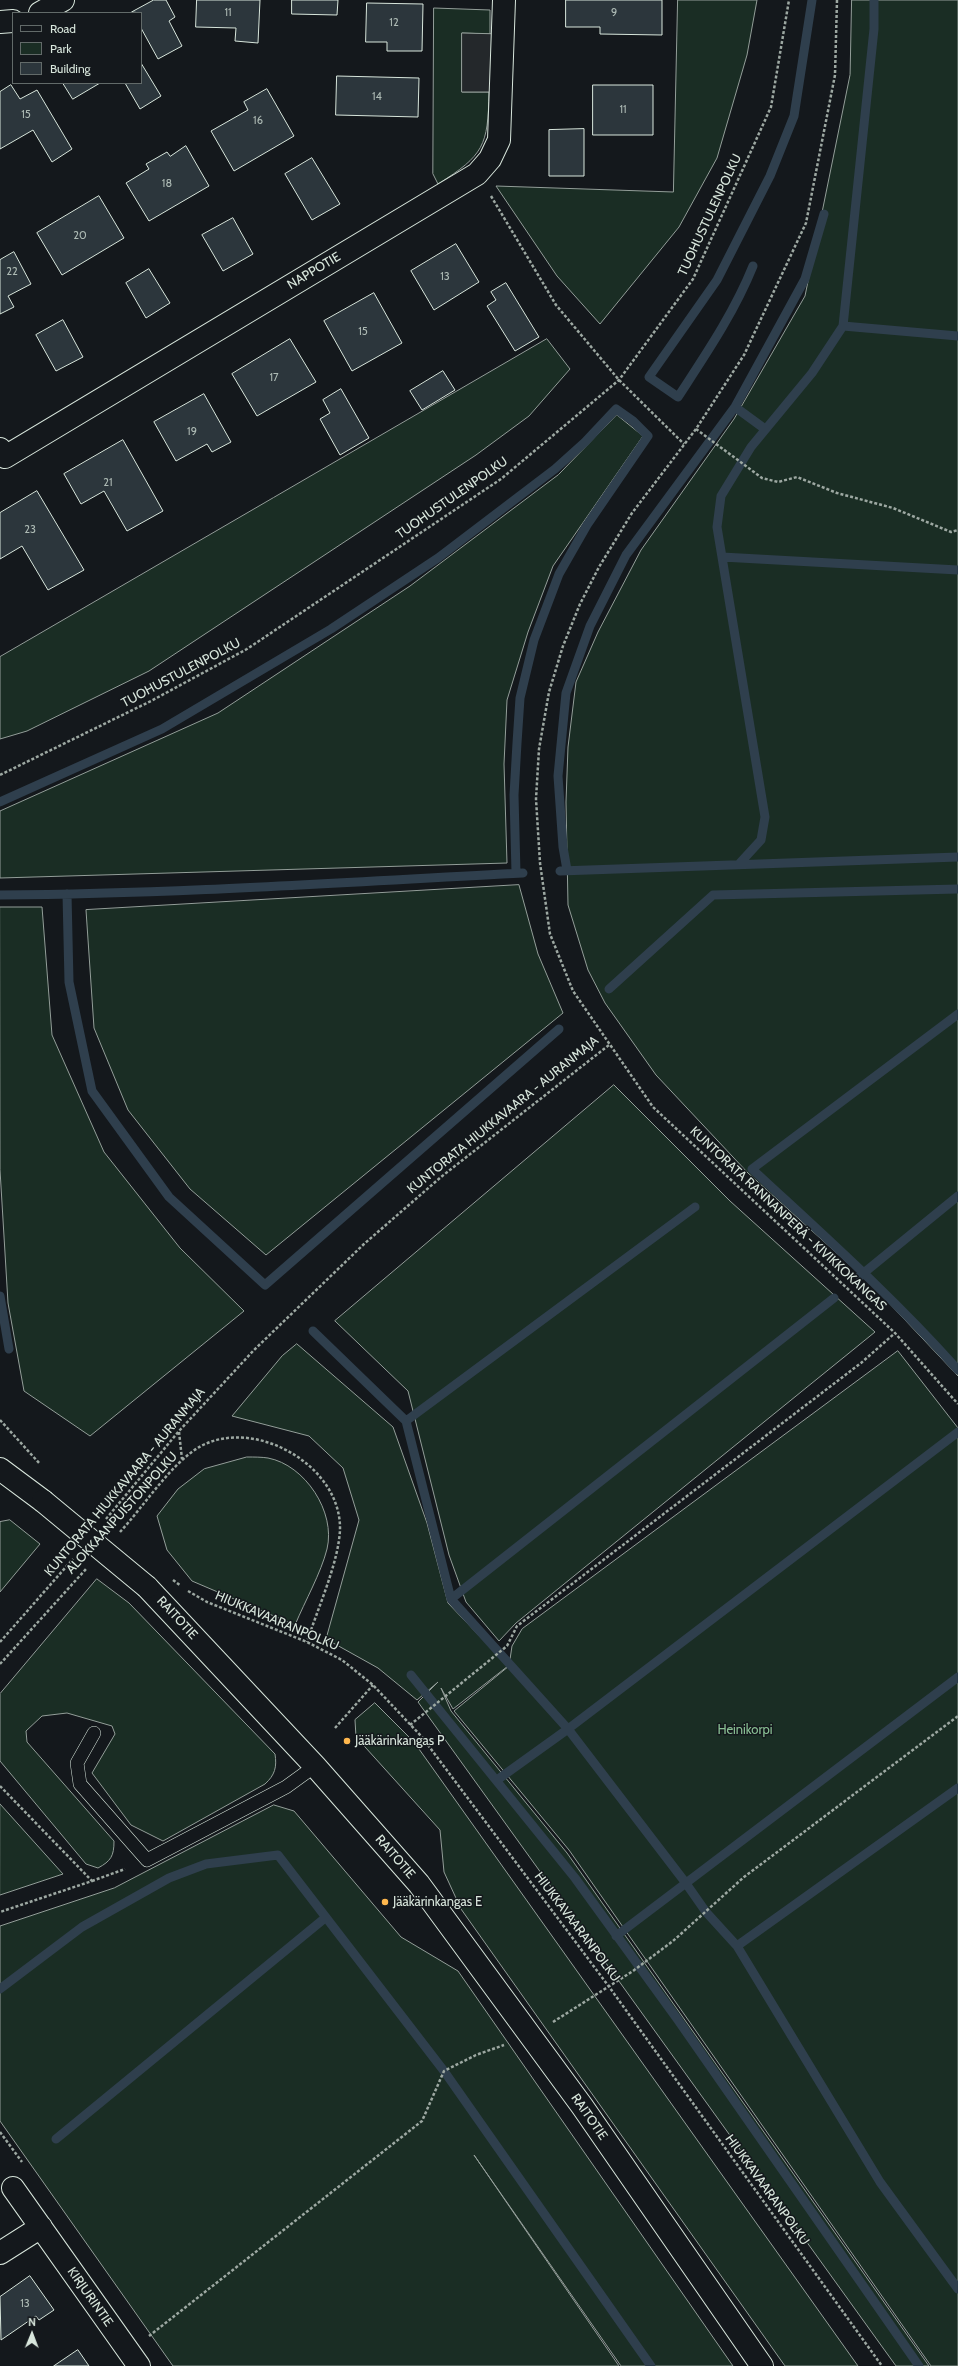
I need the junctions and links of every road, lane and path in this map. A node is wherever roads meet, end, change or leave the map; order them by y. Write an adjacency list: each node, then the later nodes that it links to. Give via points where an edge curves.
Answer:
1 (62, 0): 5 (main road)
2 (504, 0): 8 (main road, NAPPOTIE, via 499,140 490,158)
3 (789, 0): 9 (path, TUOHUSTULENPOLKU, via 771,107 693,279)
4 (837, 0): 10 (path, KUNTORATA HIUKKAVAARA - AURANMAJA, via 835,75 806,223 744,355)
5 (42, 12)
6 (12, 21): 7 (main road)
7 (0, 22)
8 (477, 174): 9 (path, via 556,305); 12 (main road, NAPPOTIE, via 5,457)
9 (619, 380): 11 (path); 14 (path, TUOHUSTULENPOLKU, via 501,479 247,648 151,701)
10 (696, 429): 11 (path, KUNTORATA HIUKKAVAARA - AURANMAJA); 13 (path, via 762,478 778,482 797,477 837,493 893,508 951,532)
11 (684, 444): 15 (path, KUNTORATA HIUKKAVAARA - AURANMAJA, via 632,513 598,567 580,604 563,646 550,692 539,749 536,807 540,863 550,934 573,991)
12 (0, 449)
13 (958, 530)
14 (0, 775)
15 (609, 1045): 16 (path, KUNTORATA RANNANPERÄ - KIVIKKOKANGAS, via 653,1107); 19 (path, KUNTORATA HIUKKAVAARA - AURANMAJA, via 441,1177 364,1244 254,1350)
16 (895, 1333): 17 (path, KUNTORATA RANNANPERÄ - KIVIKKOKANGAS); 33 (path, via 861,1363 517,1626 508,1646)
17 (958, 1404)
18 (0, 1420): 22 (path)
19 (179, 1431): 20 (path); 23 (path, KUNTORATA HIUKKAVAARA - AURANMAJA)
20 (182, 1459): 24 (path, ALOKKAANPUISTONPOLKU); 29 (path, ALOKKAANPUISTONPOLKU, via 202,1446 227,1439 252,1438 279,1445 306,1461 324,1482 335,1504 340,1527 338,1543)
21 (0, 1469): 36 (main road, RAITOTIE, bridge, via 147,1587)
22 (45, 1470)
23 (102, 1524)
24 (117, 1535)
25 (77, 1554): 28 (path, KUNTORATA HIUKKAVAARA - AURANMAJA)
26 (90, 1565): 30 (path, ALOKKAANPUISTONPOLKU)
27 (181, 1586): 29 (path, HIUKKAVAARANPOLKU, via 207,1602)
28 (0, 1642)
29 (307, 1642): 31 (path, HIUKKAVAARANPOLKU, via 342,1660)
30 (0, 1664)
31 (373, 1685): 33 (path, HIUKKAVAARANPOLKU); 34 (path)
32 (958, 1716): 41 (path, via 744,1877 673,1941)
33 (410, 1725): 41 (path, HIUKKAVAARANPOLKU, via 422,1737)
34 (335, 1728)
35 (94, 1733): 38 (lane, via 77,1763 80,1784)
36 (316, 1766): 38 (lane, via 286,1787); 42 (main road, RAITOTIE, via 419,1884)
37 (0, 1786): 39 (path)
38 (147, 1860): 39 (path)
39 (92, 1881): 40 (path)
40 (0, 1912)
41 (610, 1988): 42 (path); 49 (path, HIUKKAVAARANPOLKU)
42 (530, 2036): 46 (path, via 476,2055 444,2071 422,2121); 48 (main road, RAITOTIE, via 582,2106)
43 (13, 2188): 44 (main road, KIRJURINTIE)
44 (41, 2227): 45 (main road); 47 (main road, KIRJURINTIE)
45 (0, 2253)
46 (147, 2337)
47 (139, 2366)
48 (762, 2366)
49 (882, 2366)

